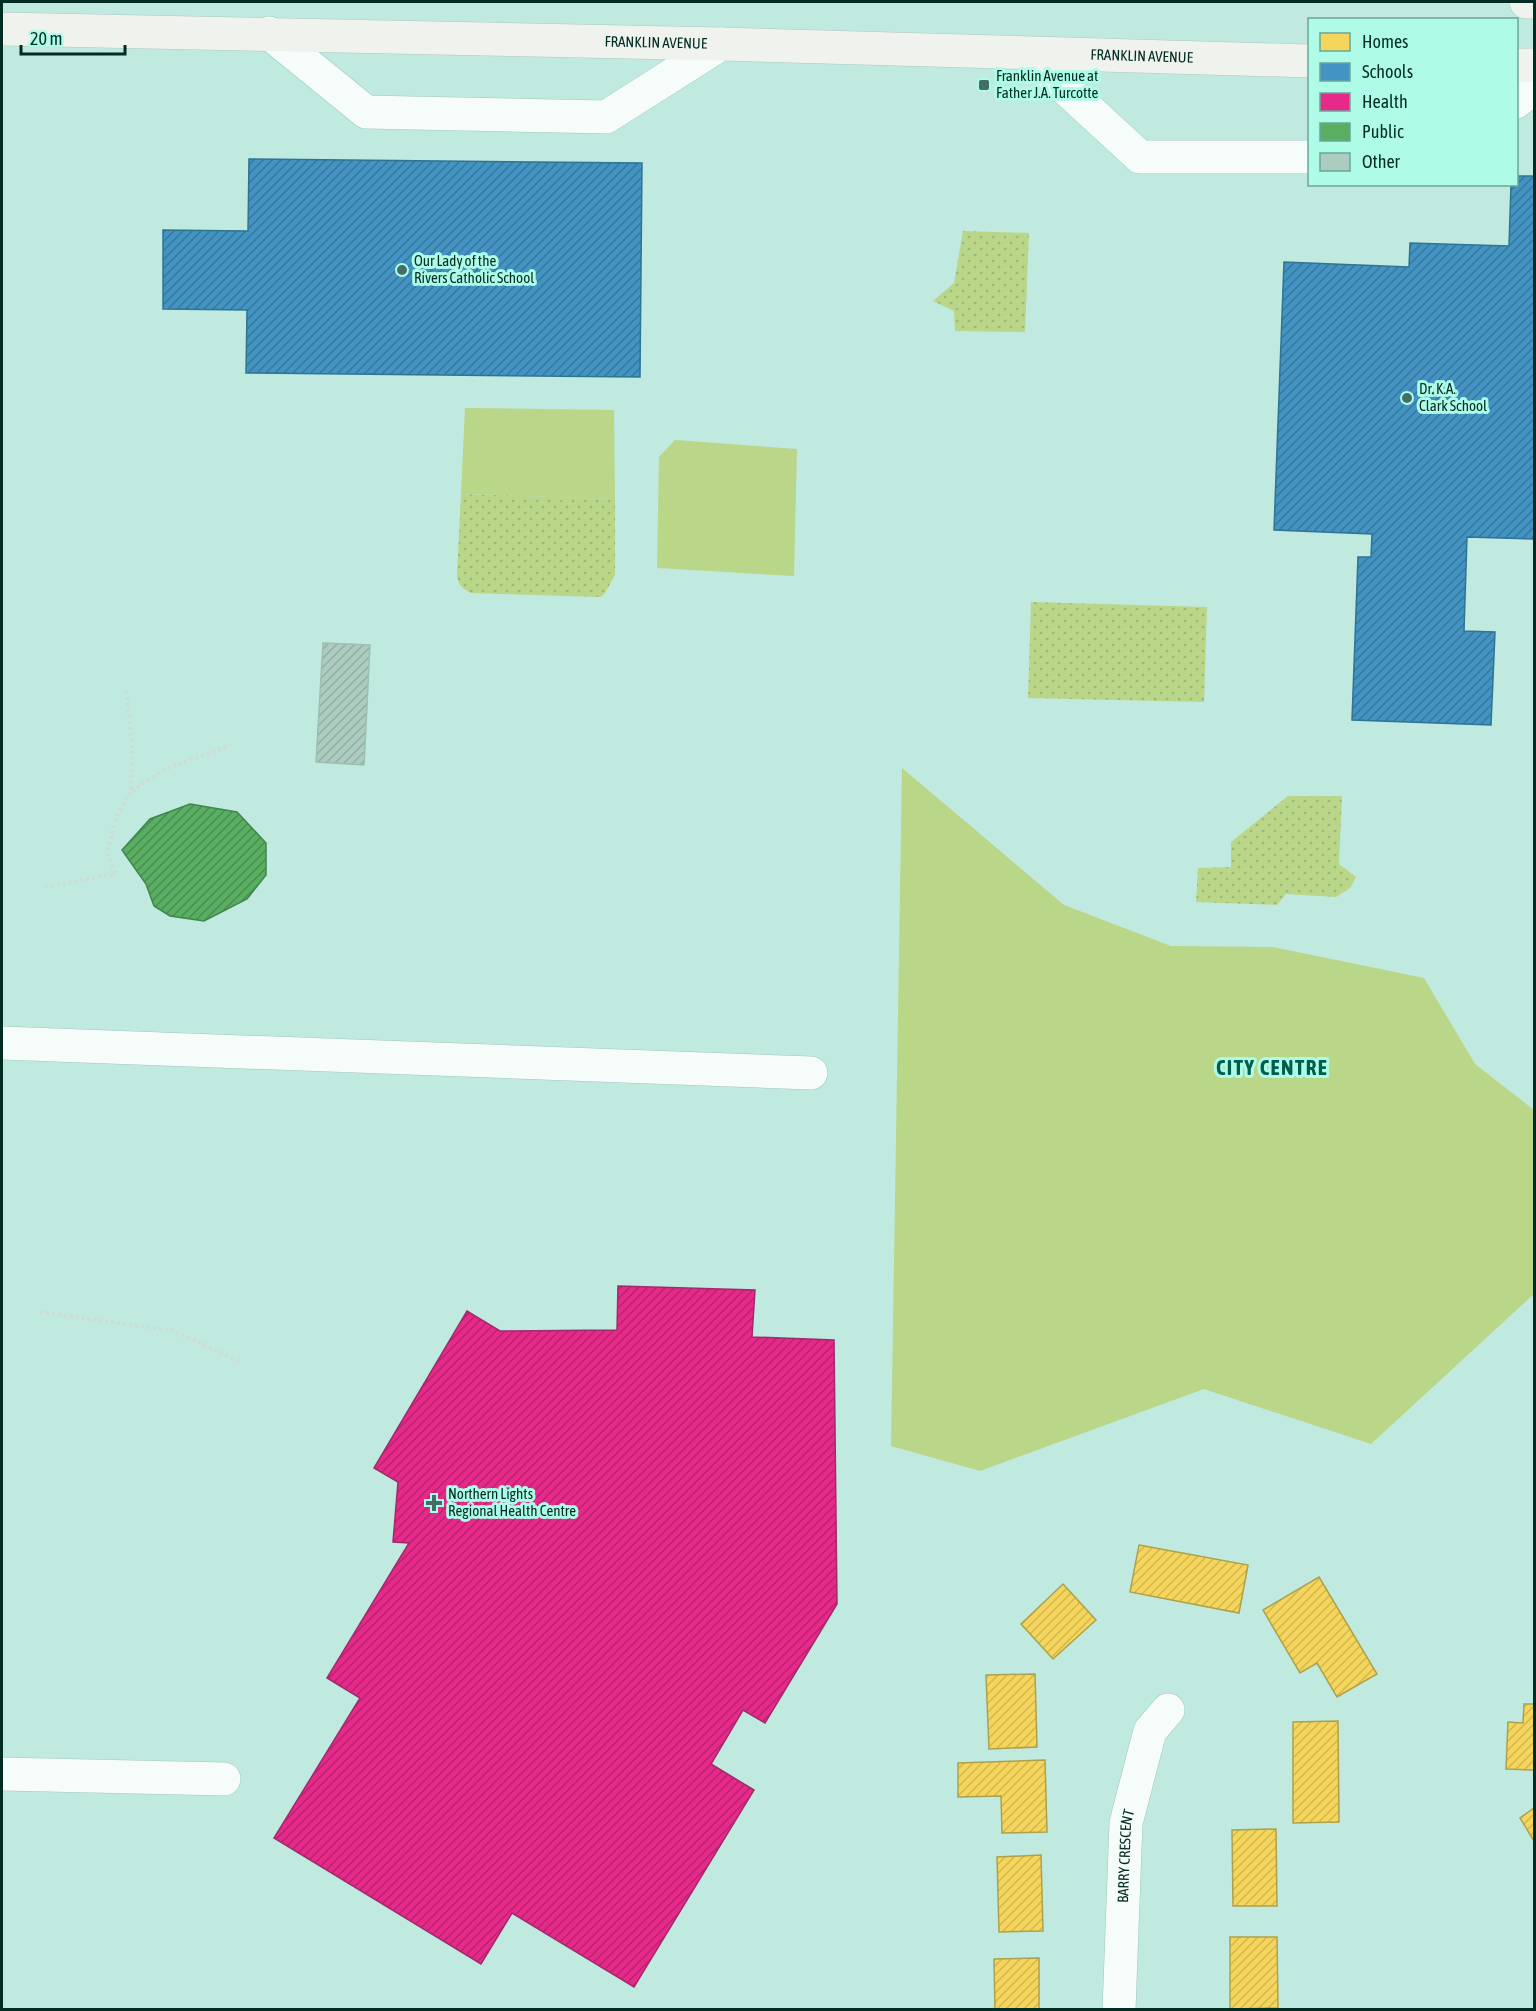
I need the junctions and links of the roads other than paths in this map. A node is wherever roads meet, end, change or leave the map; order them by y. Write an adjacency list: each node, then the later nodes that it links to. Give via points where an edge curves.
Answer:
1 (1526, 2): 2 (main road)
2 (1534, 2)
3 (2, 29): 4 (main road, FRANKLIN AVENUE)
4 (269, 33): 5 (main road, FRANKLIN AVENUE); 5 (street, via 366,112 606,117)
5 (721, 44): 6 (main road, FRANKLIN AVENUE)
6 (1028, 54): 7 (main road, FRANKLIN AVENUE); 12 (street, via 1140,157)
7 (1308, 61)
8 (1518, 65): 9 (main road)
9 (1534, 65)
10 (1534, 88): 11 (street)
11 (1518, 100)
12 (1308, 157)
13 (2, 1044): 14 (street)
14 (811, 1073)
15 (1167, 1710): 18 (street, BARRY CRESCENT, via 1150,1731 1126,1823)
16 (2, 1774): 17 (street)
17 (224, 1779)
18 (1119, 2010)

